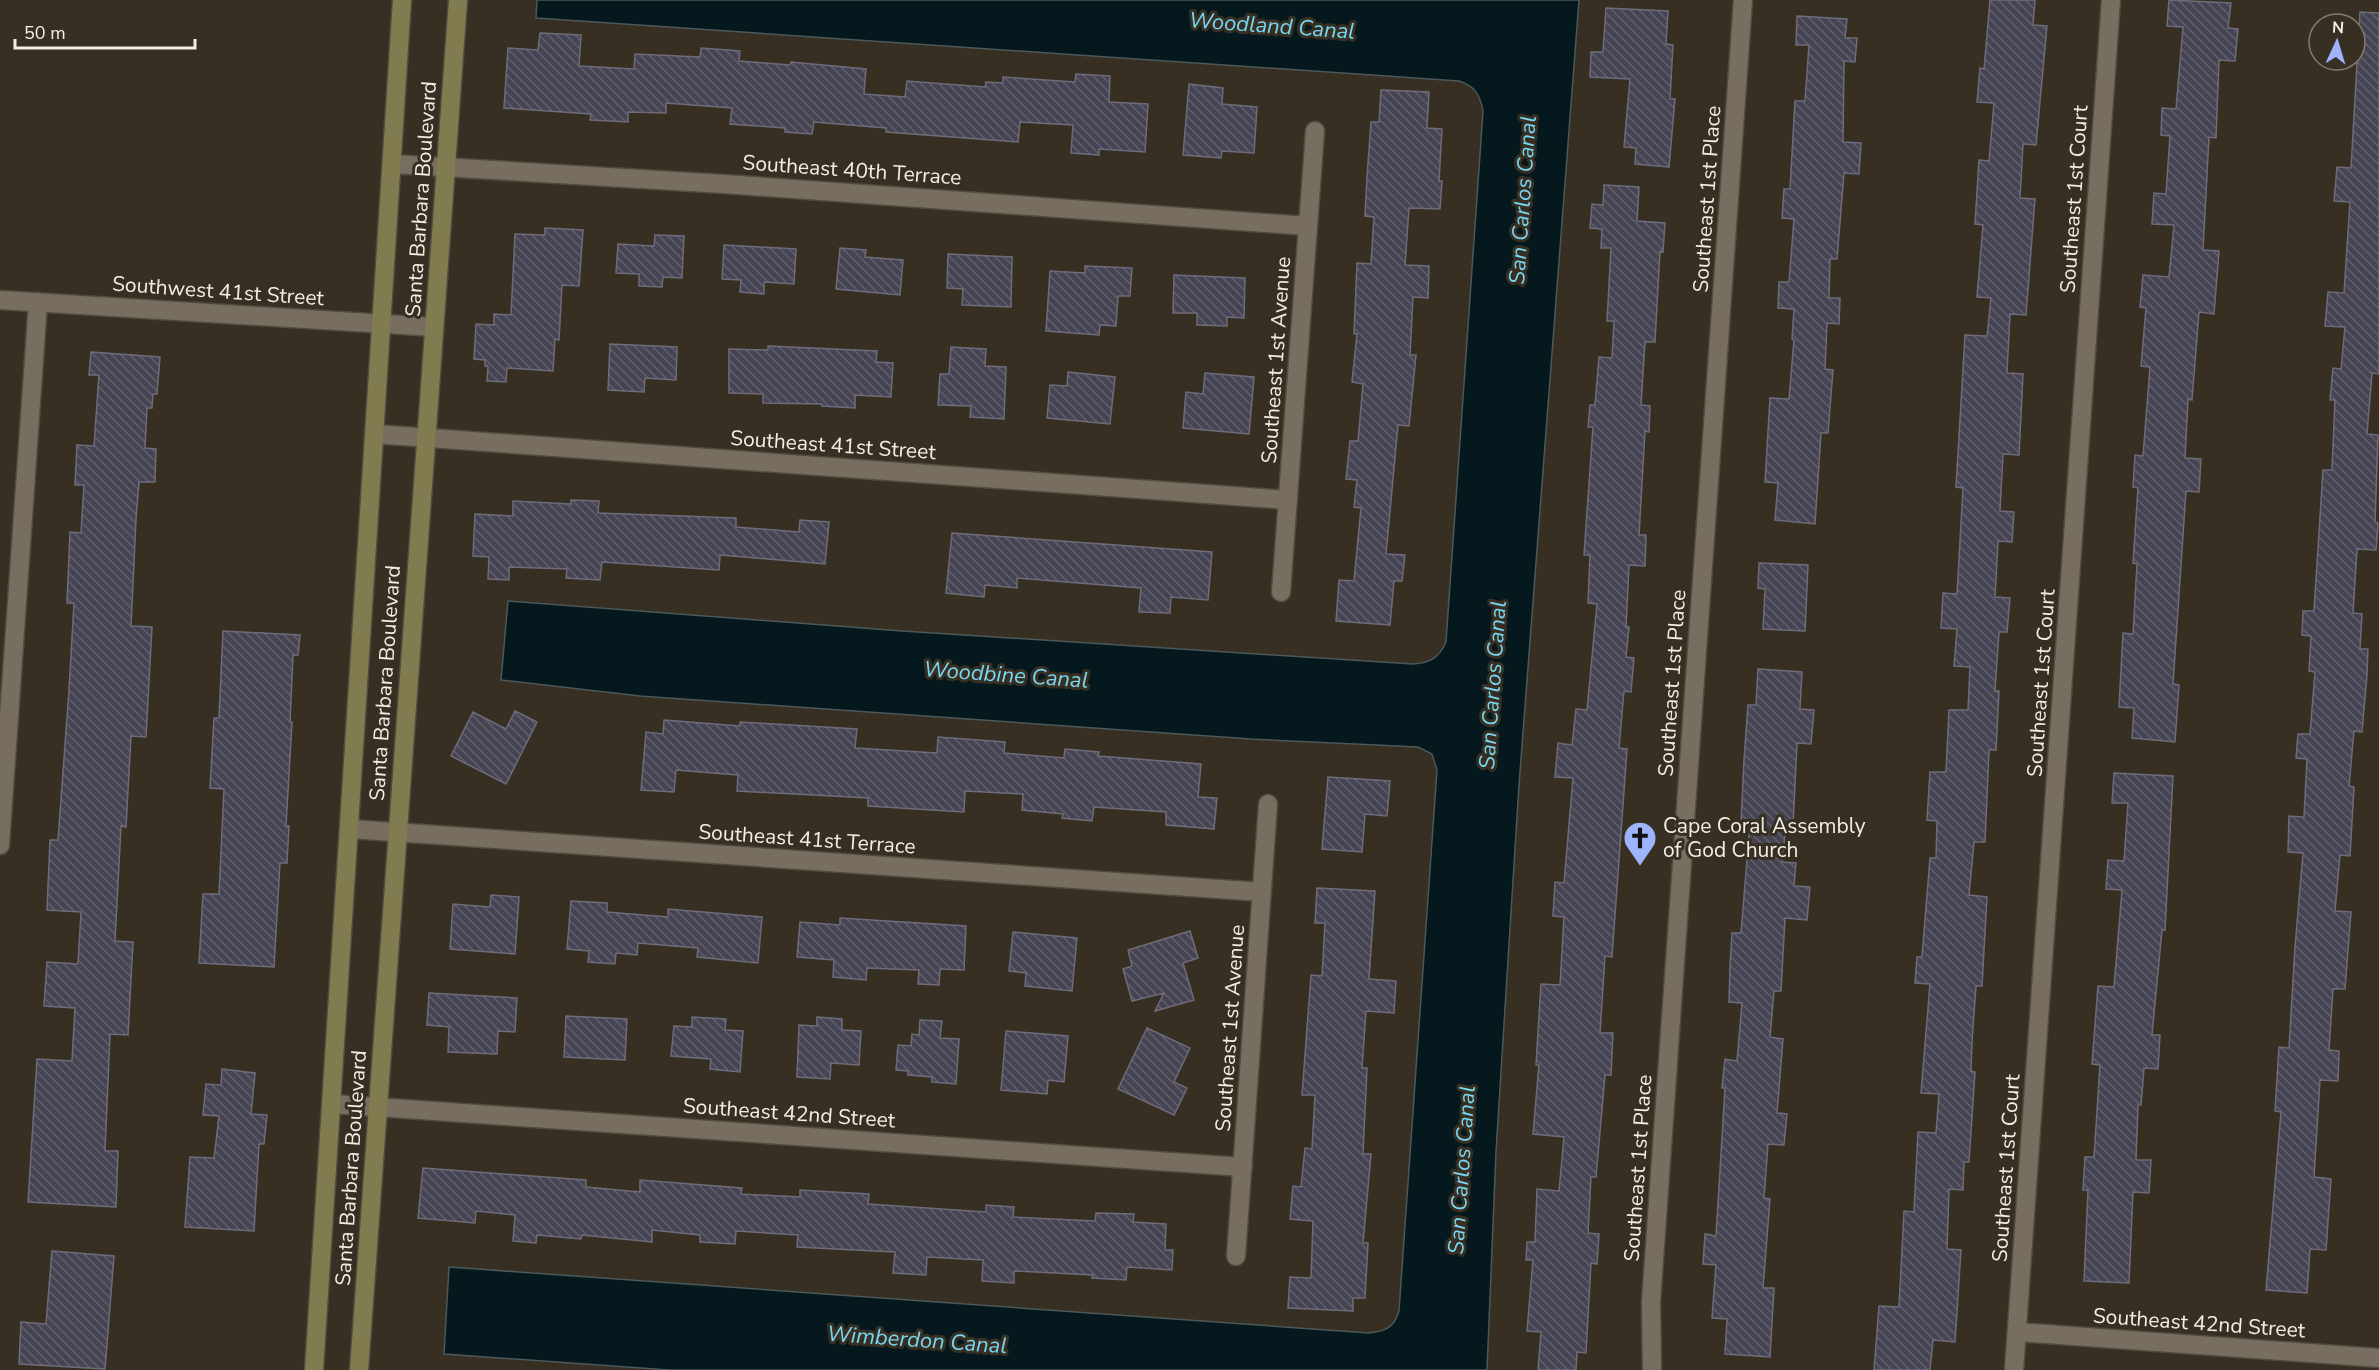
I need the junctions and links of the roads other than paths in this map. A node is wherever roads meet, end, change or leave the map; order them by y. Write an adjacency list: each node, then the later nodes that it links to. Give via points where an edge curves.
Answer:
1 (402, 0): 6 (main road, Santa Barbara Boulevard)
2 (458, 0): 7 (main road, Santa Barbara Boulevard)
3 (1743, 0): 31 (street, Southeast 1st Place, via 1652,1290)
4 (2111, 0): 26 (street, Southeast 1st Court)
5 (1315, 131): 8 (street, Southeast 1st Avenue)
6 (392, 164): 7 (street, Southeast 40th Terrace); 11 (main road, Santa Barbara Boulevard)
7 (446, 166): 8 (street, Southeast 40th Terrace); 12 (main road, Santa Barbara Boulevard)
8 (1308, 226): 15 (street, Southeast 1st Avenue)
9 (0, 300): 10 (street, Southwest 41st Street)
10 (38, 302): 11 (street, Southwest 41st Street); 20 (street)
11 (382, 324): 12 (street, Southwest 41st Street); 13 (main road, Santa Barbara Boulevard)
12 (434, 327): 14 (main road, Santa Barbara Boulevard)
13 (375, 435): 14 (street, Southeast 41st Street); 18 (main road, Santa Barbara Boulevard)
14 (425, 438): 15 (street, Southeast 41st Street); 19 (main road, Santa Barbara Boulevard)
15 (1288, 500): 16 (street, Southeast 1st Avenue)
16 (1281, 592)
17 (1269, 804): 21 (street, Southeast 1st Avenue)
18 (350, 830): 19 (street, Southeast 41st Terrace); 22 (main road, Santa Barbara Boulevard)
19 (397, 833): 21 (street, Southeast 41st Terrace); 23 (main road, Santa Barbara Boulevard)
20 (0, 845)
21 (1262, 892): 24 (street, Southeast 1st Avenue)
22 (333, 1104): 23 (street, Southeast 42nd Street); 29 (main road, Santa Barbara Boulevard)
23 (378, 1108): 24 (street, Southeast 42nd Street); 30 (main road, Santa Barbara Boulevard)
24 (1243, 1167): 25 (street, Southeast 1st Avenue)
25 (1236, 1256)
26 (2017, 1332): 28 (street, Southeast 42nd Street); 32 (street, Southeast 1st Court)
27 (2379, 1353): 28 (street)
28 (2379, 1358): 33 (street)
29 (315, 1370)
30 (359, 1370)
31 (1652, 1370)
32 (2014, 1370)
33 (2378, 1370)

